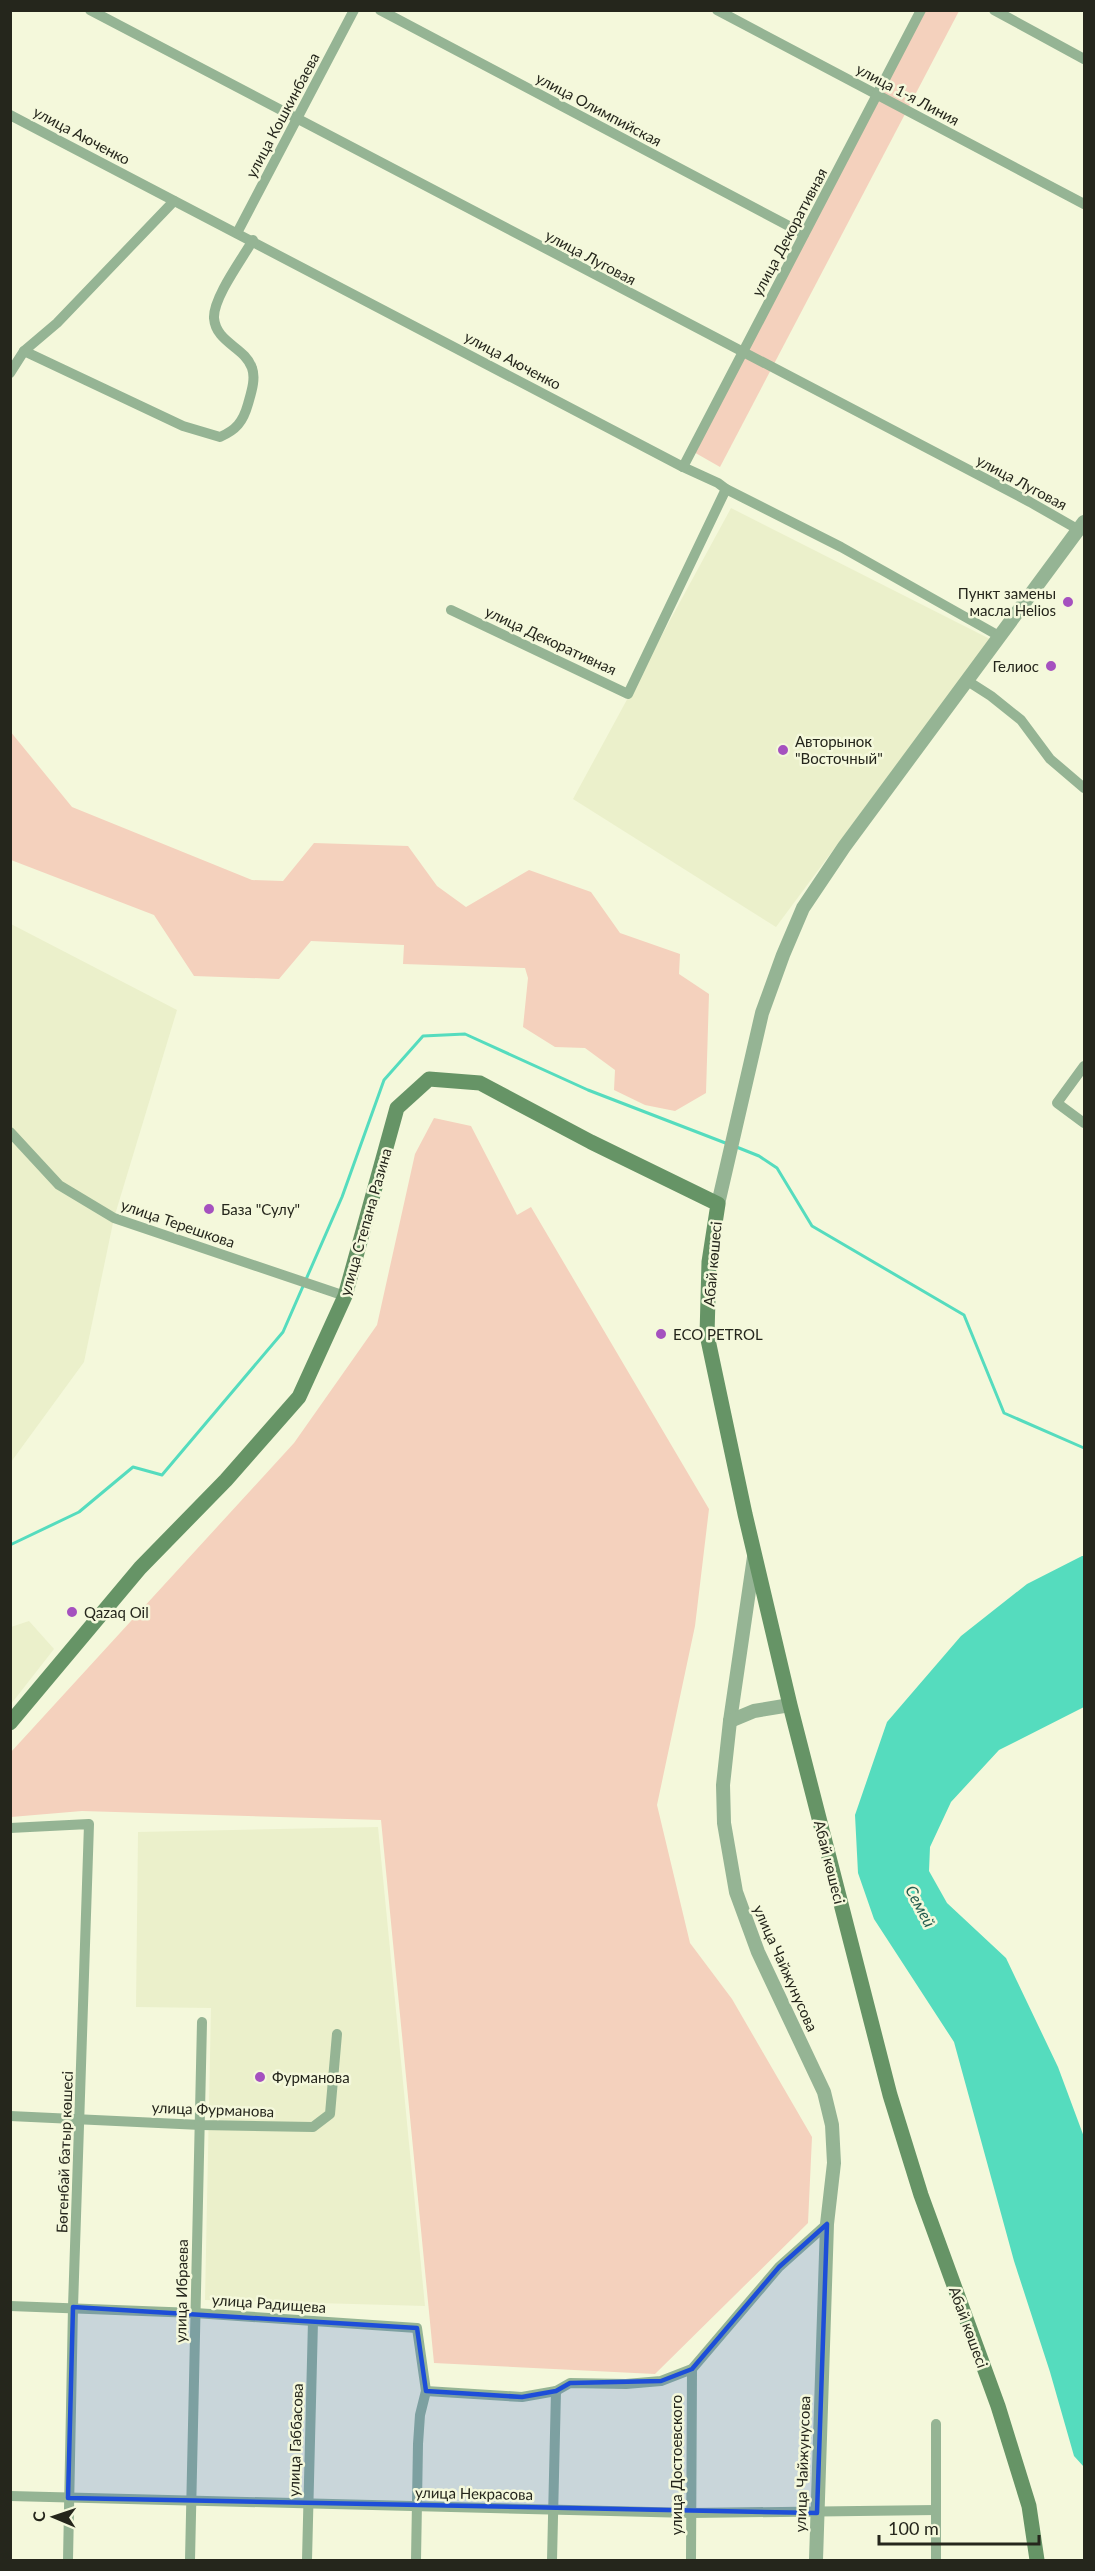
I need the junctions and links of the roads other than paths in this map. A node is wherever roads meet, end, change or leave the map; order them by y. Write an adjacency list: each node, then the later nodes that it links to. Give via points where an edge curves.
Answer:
1 (90, 10): 10 (street, улица Луговая)
2 (354, 10): 10 (street, улица Кошкинбаева)
3 (380, 10): 14 (street, улица Олимпийская)
4 (717, 10): 8 (street, улица 1-я Линия)
5 (921, 10): 8 (street, улица Декоративная)
6 (994, 10): 7 (street)
7 (1084, 59)
8 (877, 95): 12 (street, улица 1-я Линия); 14 (street, улица Декоративная)
9 (10, 115): 11 (street, улица Аюченко)
10 (296, 118): 13 (street, улица Кошкинбаева); 17 (street, улица Луговая)
11 (174, 201): 13 (street, улица Аюченко); 16 (street, via 57,323)
12 (1084, 204)
13 (237, 233): 15 (street, улица Аюченко)
14 (804, 234): 17 (street, улица Декоративная)
15 (253, 240): 16 (street, via 215,307 215,325 222,338 252,368 253,385 243,421 231,432 220,437 183,426); 19 (street, улица Аюченко)
16 (24, 351): 18 (street)
17 (743, 353): 19 (street, улица Декоративная); 21 (street, улица Луговая)
18 (10, 373)
19 (683, 467): 20 (street, улица Аюченко)
20 (726, 489): 22 (street, улица Декоративная, via 628,694); 23 (street, улица Аюченко, via 841,547)
21 (1082, 526): 23 (street, Абай көшесі)
22 (451, 610)
23 (999, 636): 24 (street, Абай көшесі)
24 (966, 680): 25 (street, via 1021,720 1050,759); 29 (street, Абай көшесі, via 803,908 767,997)
25 (1084, 788)
26 (1084, 1066): 27 (street, via 1057,1103)
27 (1084, 1123)
28 (10, 1132): 30 (street, улица Терешкова, via 60,1185 114,1218)
29 (718, 1203): 30 (main road, улица Степана Разина, via 480,1083 429,1079 397,1107); 31 (main road, Абай көшесі, via 709,1262 707,1335)
30 (345, 1296): 34 (main road, улица Степана Разина, via 299,1397 226,1480 140,1568)
31 (755, 1550): 32 (main road, Абай көшесі); 33 (street, улица Чайжунусова)
32 (790, 1705): 33 (street, via 754,1711); 67 (main road, Абай көшесі, via 890,2095 921,2195 998,2406 1029,2506)
33 (730, 1721): 41 (street, улица Чайжунусова, via 723,1785 724,1823 735,1892 758,1952 824,2092 832,2125 834,2163)
34 (10, 1723)
35 (10, 1828): 39 (street, Бөгенбай батыр көшесі, via 89,1824)
36 (202, 2022): 40 (street, улица Ибраева)
37 (337, 2034): 40 (street, улица Фурманова, via 330,2114 313,2127)
38 (10, 2116): 39 (street, улица Фурманова)
39 (81, 2118): 40 (street, улица Фурманова); 43 (street, Бөгенбай батыр көшесі)
40 (201, 2125): 44 (street, улица Ибраева)
41 (827, 2224): 46 (street, via 779,2267); 58 (street, улица Чайжунусова)
42 (10, 2306): 43 (street, улица Радищева)
43 (73, 2307): 44 (street, улица Радищева); 51 (street, Бөгенбай батыр көшесі)
44 (195, 2313): 45 (street, улица Радищева); 52 (street, улица Ибраева)
45 (313, 2321): 47 (street, улица Радищева, via 417,2328); 53 (street, улица Габбасова)
46 (692, 2369): 48 (street, via 661,2381 570,2383); 57 (street, улица Достоевского)
47 (426, 2391): 48 (street, via 522,2397); 54 (street, via 420,2415)
48 (556, 2391): 55 (street)
49 (936, 2424): 56 (street)
50 (10, 2496): 51 (street, улица Некрасова)
51 (68, 2498): 52 (street, улица Некрасова); 59 (street, Бөгенбай батыр көшесі)
52 (192, 2501): 53 (street, улица Некрасова); 60 (street, улица Ибраева)
53 (308, 2504): 54 (street, улица Некрасова); 61 (street, улица Габбасова)
54 (416, 2506): 55 (street, улица Некрасова); 62 (street)
55 (553, 2509): 57 (street, улица Некрасова); 63 (street)
56 (936, 2510): 58 (street, улица Некрасова); 66 (street)
57 (692, 2513): 58 (street, улица Некрасова); 64 (street, улица Достоевского)
58 (817, 2513): 65 (street, улица Чайжунусова)
59 (68, 2560)
60 (190, 2560)
61 (307, 2560)
62 (416, 2560)
63 (552, 2560)
64 (691, 2560)
65 (816, 2560)
66 (936, 2560)
67 (1037, 2560)

